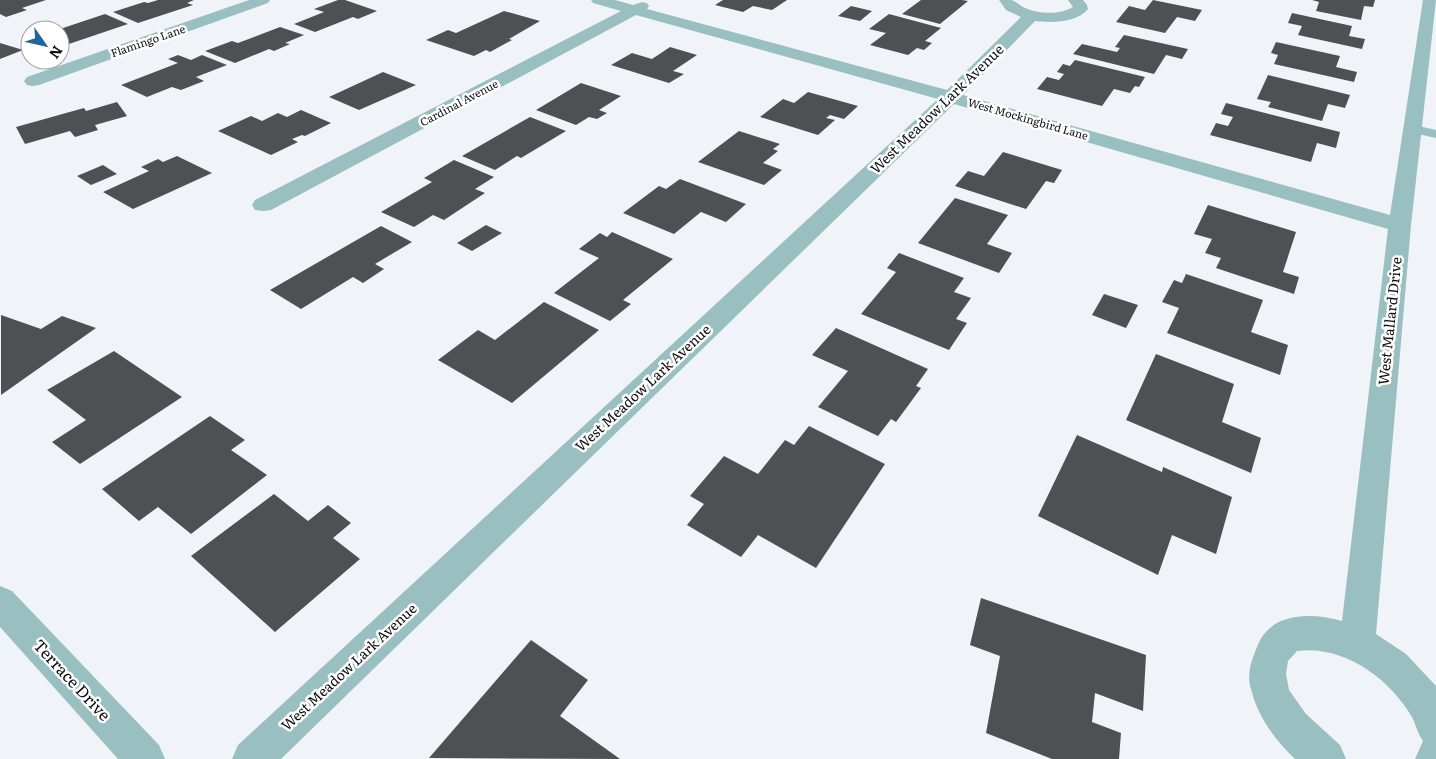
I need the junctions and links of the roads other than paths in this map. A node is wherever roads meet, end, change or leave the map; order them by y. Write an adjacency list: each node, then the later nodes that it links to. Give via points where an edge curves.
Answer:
1 (263, 0): 9 (street, Flamingo Lane)
2 (598, 0): 7 (street, West Mockingbird Lane)
3 (654, 0): 7 (street, Cardinal Avenue)
4 (1006, 0): 8 (street, via 1012,8)
5 (1075, 0): 8 (street, via 1080,5 1076,13 1057,17)
6 (1430, 0): 11 (street, West Mallard Drive)
7 (635, 10): 10 (street, West Mockingbird Lane); 12 (street, Cardinal Avenue)
8 (1032, 15): 10 (street, West Meadow Lark Avenue)
9 (33, 81)
10 (951, 97): 13 (street, West Mockingbird Lane); 18 (street, West Meadow Lark Avenue)
11 (1425, 132): 13 (street, West Mallard Drive)
12 (264, 205)
13 (1400, 225): 15 (street, West Mallard Drive)
14 (0, 602): 17 (street, Terrace Drive)
15 (1356, 644): 16 (street, via 1383,659 1406,680 1425,703); 19 (street, via 1330,634 1305,633 1286,638 1273,651 1267,669 1270,692 1283,717)
16 (1436, 727)
17 (145, 759)
18 (252, 759)
19 (1326, 759)

